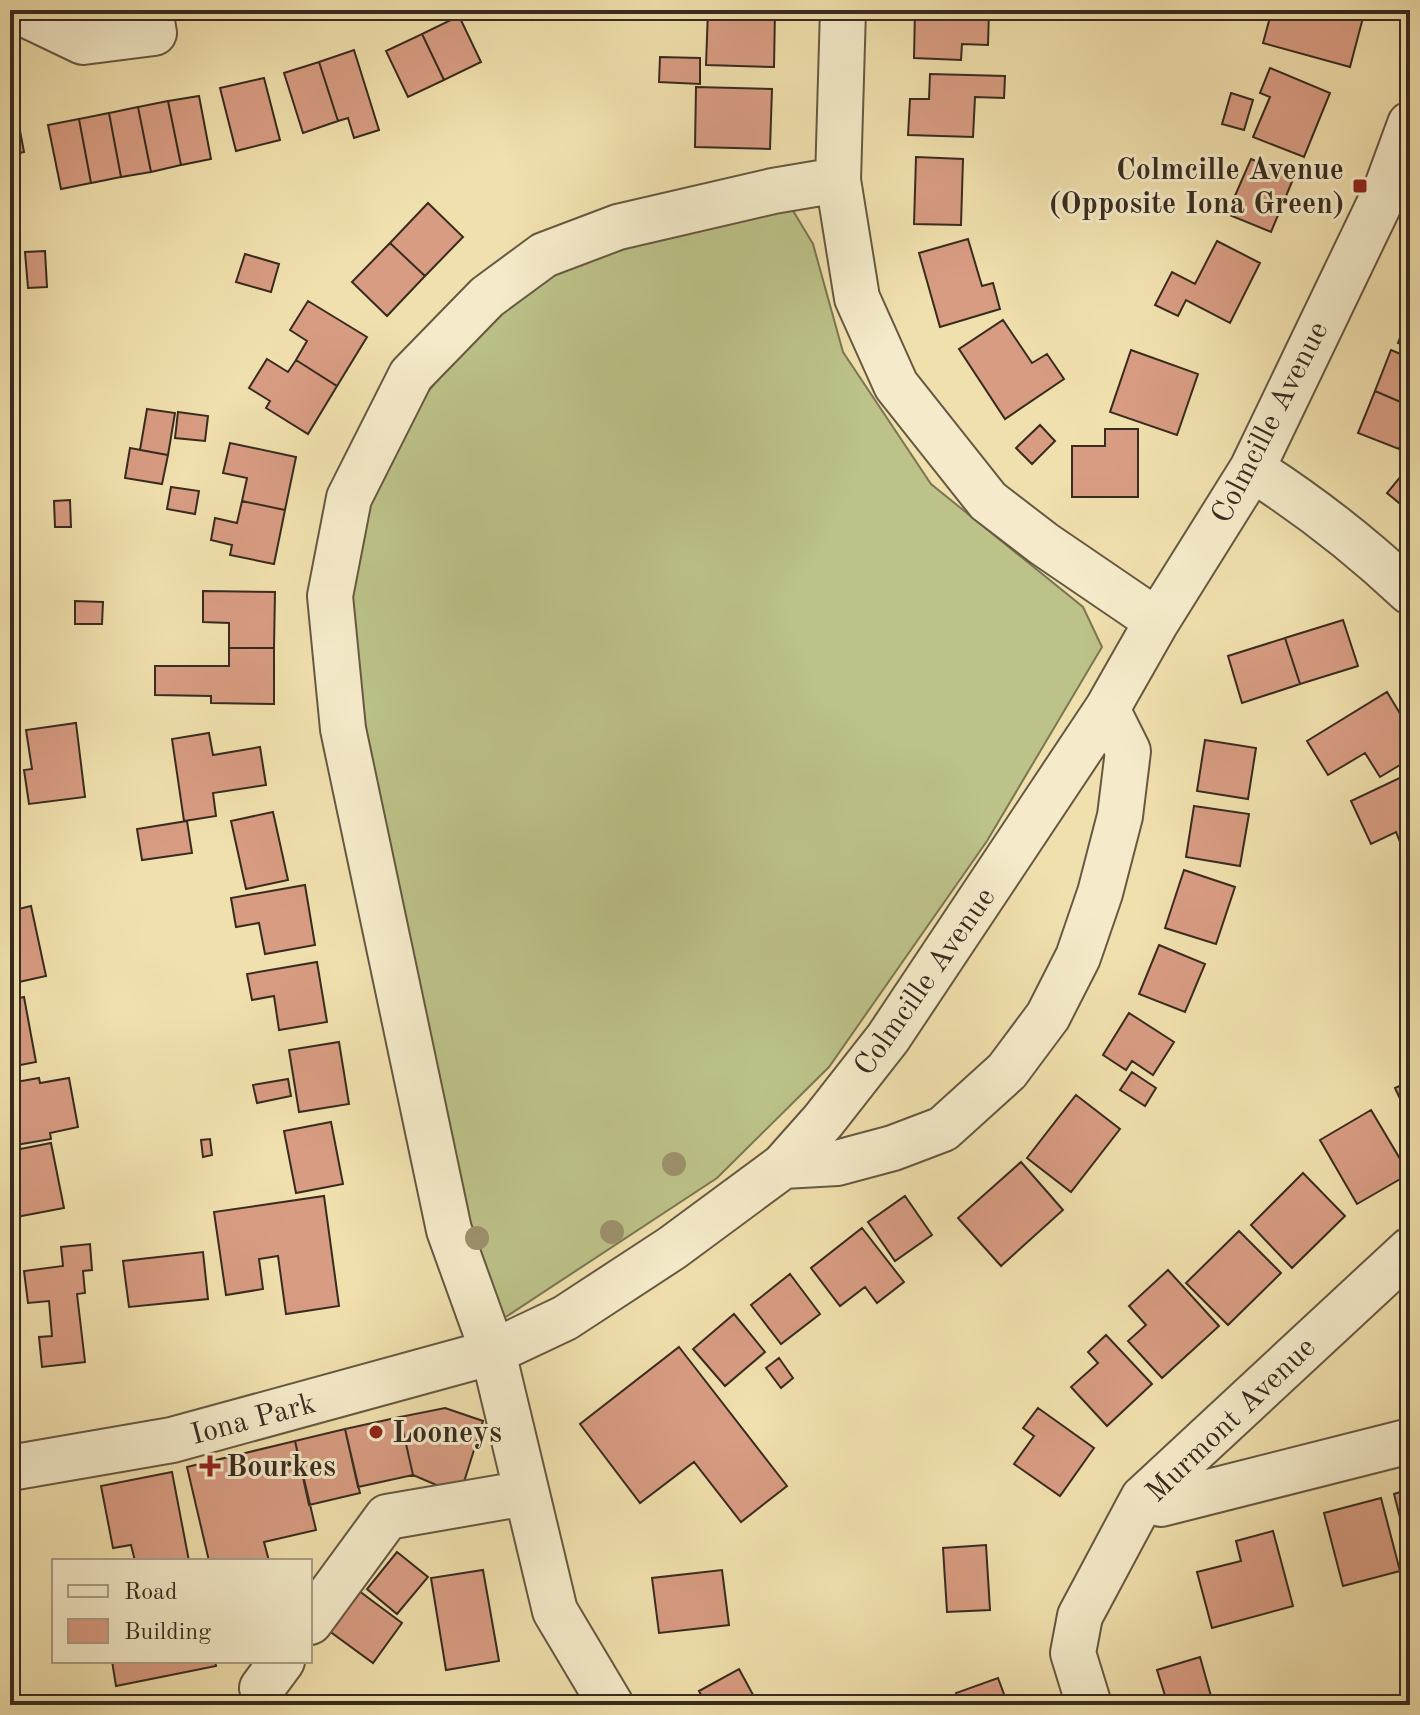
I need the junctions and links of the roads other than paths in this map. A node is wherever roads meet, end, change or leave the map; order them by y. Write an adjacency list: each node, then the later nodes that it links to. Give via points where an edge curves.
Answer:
1 (150, 10): 3 (street, via 154,33 83,42)
2 (843, 10): 5 (street)
3 (32, 15)
4 (1410, 124): 6 (street, Colmcille Avenue, via 1385,192)
5 (838, 180): 8 (street, via 857,298 896,385 988,501); 12 (street, via 618,227 544,255 487,297 411,375 349,498 330,596 343,729 449,1230)
6 (1252, 469): 7 (street, via 1370,554); 8 (street, Colmcille Avenue)
7 (1410, 592)
8 (1157, 621): 9 (street, Colmcille Avenue)
9 (1107, 709): 10 (street, Colmcille Avenue, via 888,1038); 10 (street, via 1128,751 1120,816 1078,957 1048,1016 1007,1071 943,1129 837,1163)
10 (783, 1166): 12 (street, Colmcille Avenue, via 565,1318)
11 (1410, 1252): 16 (street, Murmont Avenue)
12 (493, 1352): 14 (street, Iona Park, via 172,1440); 15 (street)
13 (1410, 1441): 16 (street, via 1161,1504)
14 (10, 1468)
15 (526, 1493): 17 (street, via 387,1517); 18 (street, via 555,1611)
16 (1143, 1498): 19 (street, Murmont Avenue, via 1080,1616 1073,1653)
17 (312, 1619)
18 (611, 1705)
19 (1089, 1705)

